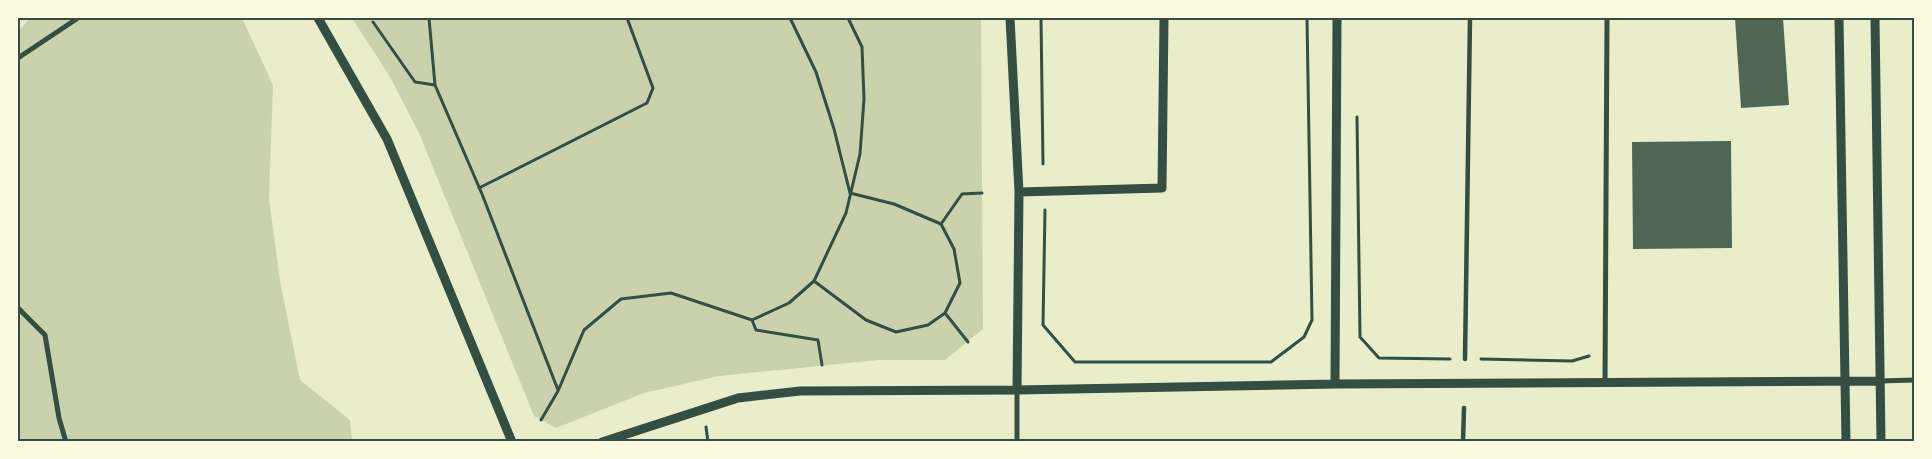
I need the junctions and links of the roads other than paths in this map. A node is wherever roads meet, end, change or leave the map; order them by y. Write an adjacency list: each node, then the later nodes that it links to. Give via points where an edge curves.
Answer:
1 (78, 18): 10 (street)
2 (318, 18): 22 (street, via 387,139)
3 (1010, 18): 11 (street)
4 (1164, 18): 11 (street, via 1162,188)
5 (1337, 18): 18 (street)
6 (1470, 18): 13 (street)
7 (1606, 18): 17 (street)
8 (1839, 18): 16 (street)
9 (1875, 18): 15 (street)
10 (18, 58)
11 (1019, 192): 19 (street)
12 (18, 308): 21 (street, via 45,335)
13 (1466, 359)
14 (1914, 380): 15 (street)
15 (1880, 381): 16 (street); 27 (street)
16 (1847, 382): 17 (street); 26 (street)
17 (1605, 383): 18 (street)
18 (1336, 384): 19 (street)
19 (1017, 390): 23 (street, via 800,391 747,397 703,408); 24 (street)
20 (1464, 408): 25 (street)
21 (66, 442)
22 (512, 442)
23 (602, 442)
24 (1017, 442)
25 (1463, 442)
26 (1846, 442)
27 (1880, 442)

